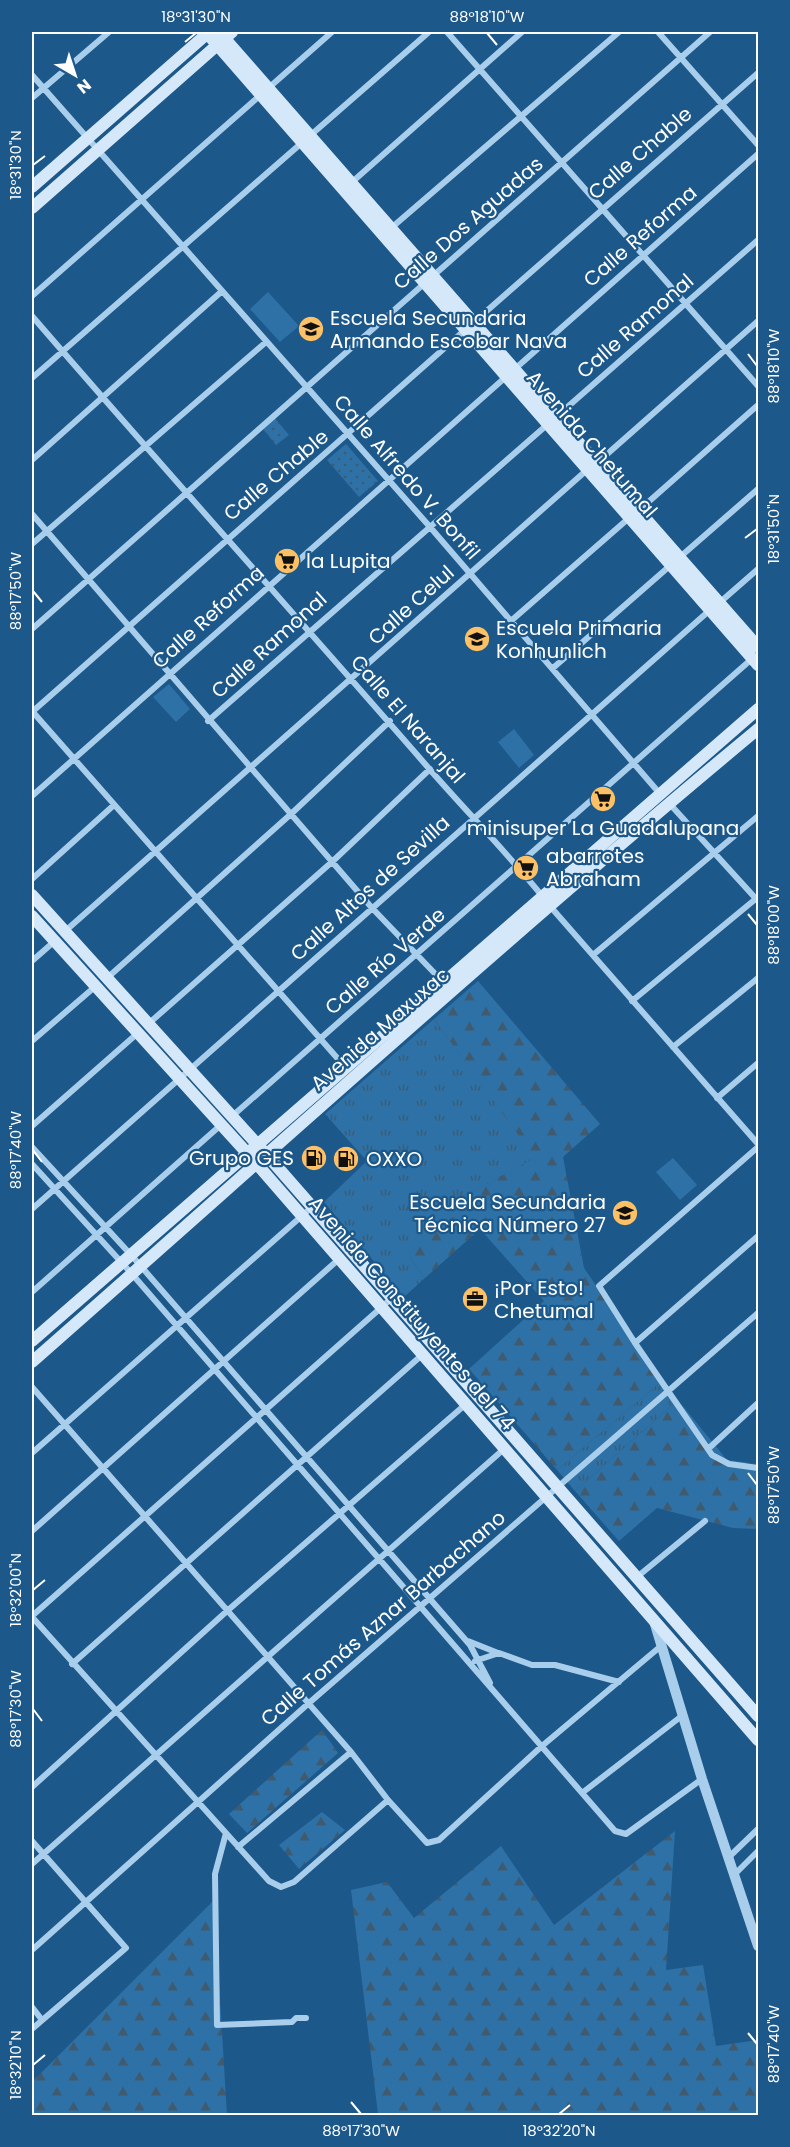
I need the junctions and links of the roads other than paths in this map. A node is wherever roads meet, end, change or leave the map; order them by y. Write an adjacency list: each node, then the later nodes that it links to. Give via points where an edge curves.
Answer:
1 (109, 32): 14 (street)
2 (332, 32): 15 (street)
3 (429, 32): 20 (street)
4 (447, 32): 11 (street)
5 (522, 32): 11 (street)
6 (619, 32): 18 (street)
7 (658, 32): 10 (street)
8 (710, 32): 10 (street, Calle Dos Aguadas)
9 (216, 34): 15 (main road, Avenida Chetumal); 19 (main road); 22 (main road)
10 (681, 57): 17 (street); 24 (street, Calle Dos Aguadas)
11 (480, 69): 18 (street); 25 (street)
12 (759, 73): 17 (street, Calle Chable)
13 (32, 75): 14 (street, Calle Alfredo V. Bonfil)
14 (43, 88): 16 (street); 19 (street, Calle Alfredo V. Bonfil)
15 (265, 92): 20 (main road, Avenida Chetumal); 27 (street)
16 (32, 98)
17 (722, 104): 21 (street); 29 (street, Calle Chable)
18 (521, 117): 24 (street); 30 (street)
19 (87, 138): 22 (street, Calle Alfredo V. Bonfil); 26 (main road)
20 (305, 138): 25 (main road, Avenida Chetumal); 32 (street)
21 (759, 145)
22 (97, 150): 27 (street, Calle Alfredo V. Bonfil); 28 (main road)
23 (759, 154): 33 (street, Calle Reforma)
24 (562, 163): 29 (street); 34 (street, Calle Dos Aguadas)
25 (348, 186): 30 (main road, Avenida Chetumal)
26 (32, 187)
27 (140, 200): 32 (street, Calle Alfredo V. Bonfil); 36 (street)
28 (32, 208)
29 (602, 208): 33 (street); 40 (street, Calle Chable)
30 (387, 231): 34 (main road, Avenida Chetumal)
31 (759, 240): 37 (street, Calle Ramonal)
32 (182, 247): 35 (street, Calle Alfredo V. Bonfil); 42 (street)
33 (642, 255): 37 (street); 44 (street, Calle Reforma)
34 (429, 279): 40 (main road, Avenida Chetumal); 46 (street, Calle Dos Aguadas)
35 (221, 292): 41 (street, Calle Alfredo V. Bonfil); 48 (street)
36 (32, 296)
37 (686, 304): 43 (street); 50 (street, Calle Ramonal)
38 (32, 316): 42 (street, Calle El Naranjal)
39 (759, 321): 43 (street, Calle Celul)
40 (470, 326): 44 (main road, Avenida Chetumal); 51 (street, Calle Chable)
41 (266, 342): 46 (street, Calle Alfredo V. Bonfil); 52 (street)
42 (61, 350): 45 (street); 48 (street, Calle El Naranjal)
43 (725, 350): 47 (street); 54 (street, Calle Celul)
44 (511, 372): 50 (main road, Avenida Chetumal); 55 (street, Calle Reforma)
45 (32, 378)
46 (306, 386): 51 (street, Calle Alfredo V. Bonfil); 57 (street, Calle Dos Aguadas)
47 (759, 386)
48 (104, 397): 52 (street, Calle El Naranjal); 53 (street)
49 (759, 405): 59 (street)
50 (552, 420): 54 (main road, Avenida Chetumal); 60 (street, Calle Ramonal)
51 (348, 435): 55 (street, Calle Alfredo V. Bonfil); 62 (street, Calle Chable)
52 (146, 445): 57 (street, Calle El Naranjal); 61 (street)
53 (32, 460)
54 (592, 466): 59 (main road, Avenida Chetumal); 66 (street, Calle Celul)
55 (389, 480): 60 (street, Calle Alfredo V. Bonfil); 68 (street, Calle Reforma)
56 (759, 489): 64 (street)
57 (184, 493): 62 (street, Calle El Naranjal); 67 (street, Calle Dos Aguadas)
58 (32, 514): 61 (street)
59 (634, 514): 64 (main road, Avenida Chetumal); 70 (street)
60 (430, 527): 66 (street, Calle Alfredo V. Bonfil); 73 (street, Calle Ramonal)
61 (47, 530): 63 (street); 67 (street)
62 (226, 539): 68 (street, Calle El Naranjal); 71 (street, Calle Chable)
63 (32, 544)
64 (675, 561): 69 (main road, Avenida Chetumal); 75 (street)
65 (759, 569): 69 (street, Calle Altos de Sevilla)
66 (470, 574): 70 (street, Calle Alfredo V. Bonfil); 77 (street, Calle Celul)
67 (88, 579): 71 (street); 72 (street, Calle Dos Aguadas)
68 (269, 584): 73 (street, Calle El Naranjal); 76 (street, Calle Reforma)
69 (715, 606): 74 (main road, Avenida Chetumal); 80 (street, Calle Altos de Sevilla)
70 (512, 620): 75 (street, Calle Alfredo V. Bonfil)
71 (129, 625): 76 (street); 79 (street, Calle Chable)
72 (32, 629)
73 (309, 630): 77 (street, Calle El Naranjal); 81 (street, Calle Ramonal)
74 (757, 656): 85 (street, Calle Río Verde)
75 (553, 668): 80 (street, Calle Alfredo V. Bonfil)
76 (171, 673): 81 (street); 84 (street, Calle Reforma)
77 (352, 680): 82 (street, Calle El Naranjal); 86 (street, Calle Celul)
78 (759, 709): 89 (main road, Avenida Maxuxac)
79 (32, 712): 84 (street)
80 (592, 716): 85 (street, Calle Alfredo V. Bonfil); 93 (street, Calle Altos de Sevilla)
81 (208, 721): 86 (street)
82 (390, 721): 87 (street, Calle El Naranjal); 91 (street)
83 (759, 729): 89 (main road, Avenida Maxuxac)
84 (73, 758): 88 (street, Calle Reforma); 90 (street)
85 (634, 763): 89 (street, Calle Alfredo V. Bonfil); 97 (street, Calle Río Verde)
86 (250, 767): 91 (street); 94 (street, Calle Celul)
87 (430, 769): 93 (street, Calle El Naranjal); 96 (street)
88 (32, 796)
89 (665, 798): 95 (street, Calle Alfredo V. Bonfil); 100 (main road, Avenida Maxuxac); 103 (main road, Avenida Maxuxac)
90 (114, 805): 94 (street); 98 (street)
91 (291, 814): 96 (street); 101 (street)
92 (759, 816): 95 (street)
93 (473, 819): 97 (street, Calle El Naranjal); 104 (street, Calle Altos de Sevilla)
94 (155, 850): 101 (street); 106 (street, Calle Celul)
95 (716, 853): 102 (street, Calle Alfredo V. Bonfil); 110 (street)
96 (333, 861): 104 (street); 108 (street)
97 (517, 867): 100 (street, Calle El Naranjal); 109 (street, Calle Río Verde)
98 (32, 879)
99 (32, 895): 106 (main road, Avenida Constituyentes del 74)
100 (542, 895): 103 (street, Calle El Naranjal); 114 (main road, Avenida Maxuxac)
101 (197, 898): 108 (street); 112 (street)
102 (758, 899): 117 (street)
103 (551, 907): 110 (street, Calle El Naranjal); 133 (main road, Avenida Maxuxac)
104 (372, 908): 109 (street); 116 (street, Calle Altos de Sevilla)
105 (32, 916): 107 (main road, Avenida Constituyentes del 74)
106 (64, 932): 107 (street, Calle Celul); 112 (main road, Avenida Constituyentes del 74)
107 (55, 942): 111 (street, Calle Celul); 115 (main road, Avenida Constituyentes del 74)
108 (239, 946): 116 (street); 118 (street)
109 (418, 954): 114 (street); 120 (street, Calle Río Verde)
110 (592, 955): 117 (street, Calle El Naranjal)
111 (32, 961)
112 (106, 978): 115 (street); 118 (main road, Avenida Constituyentes del 74)
113 (759, 978): 122 (street)
114 (443, 982): 124 (main road, Avenida Maxuxac)
115 (95, 986): 119 (main road, Avenida Constituyentes del 74); 121 (street)
116 (280, 991): 120 (street); 125 (street, Calle Altos de Sevilla)
117 (632, 1001): 122 (street, Calle El Naranjal)
118 (148, 1024): 119 (street); 125 (main road, Avenida Constituyentes del 74)
119 (138, 1033): 126 (main road, Avenida Constituyentes del 74); 130 (street)
120 (321, 1038): 124 (street); 128 (street, Calle Río Verde)
121 (32, 1041)
122 (673, 1047): 127 (street, Calle El Naranjal)
123 (759, 1063): 127 (street)
124 (346, 1068): 133 (main road, Avenida Maxuxac)
125 (189, 1070): 126 (street, Calle Altos de Sevilla); 128 (main road, Avenida Constituyentes del 74)
126 (179, 1078): 129 (main road, Avenida Constituyentes del 74); 137 (street, Calle Altos de Sevilla)
127 (717, 1098): 131 (street, Calle El Naranjal)
128 (232, 1117): 129 (street, Calle Río Verde); 133 (main road, Avenida Constituyentes del 74)
129 (221, 1125): 134 (main road, Avenida Constituyentes del 74); 142 (street, Calle Río Verde)
130 (32, 1126)
131 (759, 1145): 154 (street, via 599,1286)
132 (32, 1146): 137 (street)
133 (261, 1149): 134 (main road, Avenida Maxuxac); 135 (main road, Avenida Maxuxac); 139 (main road, Avenida Constituyentes del 74)
134 (247, 1154): 135 (main road, Avenida Constituyentes del 74); 146 (main road, Avenida Maxuxac)
135 (256, 1163): 141 (main road, Avenida Constituyentes del 74); 146 (main road, Avenida Maxuxac)
136 (32, 1164): 138 (street)
137 (62, 1182): 138 (street, Calle Altos de Sevilla); 142 (street)
138 (54, 1190): 140 (street, Calle Altos de Sevilla); 143 (street)
139 (312, 1207): 141 (street); 148 (main road, Avenida Constituyentes del 74)
140 (32, 1209)
141 (302, 1216): 145 (main road, Avenida Constituyentes del 74); 151 (street)
142 (105, 1227): 143 (street, Calle Río Verde); 146 (street)
143 (97, 1235): 146 (street); 147 (street, Calle Río Verde)
144 (759, 1236): 154 (street)
145 (339, 1259): 149 (main road, Avenida Constituyentes del 74); 157 (street)
146 (131, 1265): 151 (street); 152 (street); 153 (main road, Avenida Maxuxac); 156 (main road, Avenida Maxuxac)
147 (32, 1292)
148 (392, 1298): 149 (street); 159 (main road, Avenida Constituyentes del 74)
149 (381, 1308): 155 (main road, Avenida Constituyentes del 74); 165 (street)
150 (759, 1313): 162 (street, Calle Tomás Aznar Barbachano)
151 (185, 1317): 152 (street); 157 (street)
152 (176, 1326): 158 (street); 167 (street)
153 (32, 1341)
154 (635, 1343): 162 (street)
155 (422, 1355): 160 (main road, Avenida Constituyentes del 74); 171 (street)
156 (32, 1362)
157 (223, 1362): 158 (street); 165 (street)
158 (214, 1370): 166 (street); 173 (street)
159 (455, 1370): 160 (street); 175 (main road, Avenida Constituyentes del 74)
160 (444, 1379): 164 (main road, Avenida Constituyentes del 74)
161 (32, 1387): 167 (street)
162 (668, 1392): 169 (street); 175 (street, Calle Tomás Aznar Barbachano)
163 (759, 1403): 169 (street)
164 (466, 1404): 168 (main road, Avenida Constituyentes del 74); 177 (street)
165 (265, 1410): 166 (street); 171 (street)
166 (256, 1419): 172 (street); 179 (street)
167 (64, 1424): 170 (street); 173 (street)
168 (504, 1449): 176 (main road, Avenida Constituyentes del 74); 182 (street)
169 (708, 1449): 174 (street, via 720,1462)
170 (32, 1453)
171 (306, 1456): 172 (street); 177 (street)
172 (296, 1465): 178 (street); 184 (street)
173 (102, 1468): 179 (street); 181 (street)
174 (759, 1468)
175 (557, 1486): 176 (street, Calle Tomás Aznar Barbachano); 185 (main road, Avenida Constituyentes del 74)
176 (546, 1496): 186 (street, Calle Tomás Aznar Barbachano); 190 (main road, Avenida Constituyentes del 74)
177 (349, 1507): 178 (street); 182 (street)
178 (339, 1515): 183 (street); 188 (street)
179 (145, 1517): 184 (street); 189 (street)
180 (705, 1521): 185 (street)
181 (32, 1531)
182 (386, 1550): 183 (street); 186 (street)
183 (378, 1558): 187 (street); 194 (street)
184 (186, 1563): 188 (street); 196 (street)
185 (637, 1578): 203 (main road, Avenida Constituyentes del 74)
186 (429, 1599): 187 (street, Calle Tomás Aznar Barbachano); 191 (street)
187 (420, 1607): 197 (street); 200 (street, Calle Tomás Aznar Barbachano)
188 (227, 1611): 194 (street); 201 (street)
189 (32, 1616): 196 (street)
190 (654, 1620): 192 (street); 204 (main road, Avenida Constituyentes del 74)
191 (465, 1640): 193 (street); 195 (street)
192 (661, 1646): 198 (street); 202 (street)
193 (499, 1653): 195 (street); 198 (street, via 532,1665 555,1665)
194 (267, 1657): 200 (street); 207 (street)
195 (477, 1659): 197 (street); 199 (street)
196 (72, 1664): 201 (street)
197 (470, 1665): 199 (street)
198 (619, 1682): 205 (street)
199 (496, 1694): 205 (street)
200 (309, 1703): 206 (street); 212 (street, Calle Tomás Aznar Barbachano)
201 (117, 1711): 207 (street); 209 (street)
202 (683, 1715): 208 (street); 210 (street)
203 (759, 1716)
204 (759, 1740)
205 (542, 1746): 210 (street); 211 (street, via 439,1840 427,1843)
206 (351, 1752): 211 (street); 216 (street)
207 (157, 1755): 212 (street); 218 (street)
208 (702, 1779): 210 (street, via 626,1834 615,1831); 219 (street)
209 (32, 1787)
210 (582, 1793)
211 (388, 1800): 216 (street, via 294,1882 281,1887 268,1881)
212 (198, 1802): 214 (street); 222 (street, Calle Tomás Aznar Barbachano)
213 (759, 1829): 219 (street)
214 (226, 1833): 216 (street); 227 (street, via 215,1874 217,2025)
215 (32, 1841): 218 (street)
216 (238, 1846)
217 (759, 1851): 221 (street)
218 (43, 1854): 220 (street); 222 (street)
219 (729, 1857): 221 (street)
220 (32, 1864)
221 (735, 1874): 223 (street)
222 (86, 1903): 225 (street, Calle Tomás Aznar Barbachano); 228 (street, via 126,1948)
223 (756, 1930): 224 (street)
224 (759, 1946)
225 (32, 1950)
226 (32, 2007): 228 (street)
227 (306, 2018)
228 (42, 2020): 229 (street)
229 (32, 2029)

